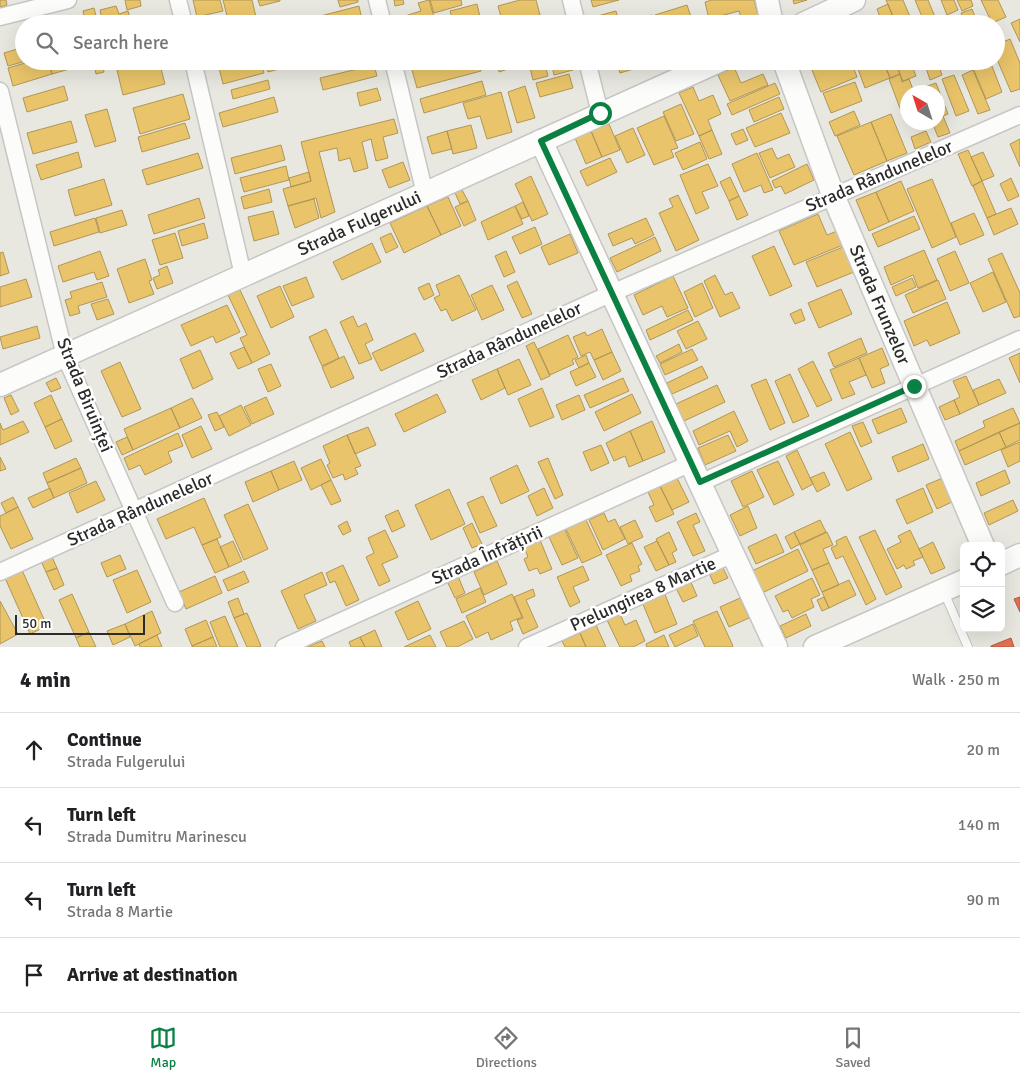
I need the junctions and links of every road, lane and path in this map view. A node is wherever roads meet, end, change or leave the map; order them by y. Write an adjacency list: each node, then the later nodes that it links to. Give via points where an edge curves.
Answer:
1 (68, 0): 12 (street)
2 (178, 0): 7 (street)
3 (378, 0): 8 (street)
4 (572, 0): 9 (street)
5 (766, 0): 10 (street)
6 (854, 0): 11 (street)
7 (182, 15)
8 (381, 15)
9 (575, 15)
10 (770, 15)
11 (822, 15)
12 (0, 16)
13 (194, 70): 24 (street)
14 (394, 70): 22 (street)
15 (589, 70): 19 (street)
16 (698, 70): 19 (street, Strada Fulgerului)
17 (787, 70): 23 (street, Strada Frunzelor)
18 (0, 91): 27 (street, Strada Biruinței)
19 (600, 113): 21 (street, Strada Fulgerului)
20 (1020, 115): 23 (street, Strada Rândunelelor)
21 (541, 141): 22 (street, Strada Fulgerului); 25 (street)
22 (425, 194): 24 (street, Strada Fulgerului)
23 (833, 195): 25 (street, Strada Rândunelelor); 29 (street, Strada Frunzelor)
24 (244, 275): 27 (street, Strada Fulgerului)
25 (612, 293): 30 (street); 31 (street, Strada Rândunelelor)
26 (1020, 339): 29 (street, Strada Înfrățirii)
27 (65, 356): 28 (street, Strada Fulgerului); 31 (street, Strada Biruinței)
28 (0, 386)
29 (914, 386): 30 (street, Strada Înfrățirii); 32 (street, Strada Frunzelor)
30 (695, 473): 33 (street); 41 (street, Strada Înfrățirii)
31 (135, 511): 36 (street, Strada Rândunelelor); 39 (street, Strada Biruinței)
32 (981, 542)
33 (732, 554): 40 (street); 42 (street, Prelungirea 8 Martie)
34 (1020, 555): 35 (street)
35 (1005, 562)
36 (0, 572)
37 (960, 582): 38 (street)
38 (943, 590): 43 (street); 44 (lane)
39 (175, 603)
40 (770, 645)
41 (284, 647)
42 (527, 647)
43 (816, 647)
44 (968, 647)

